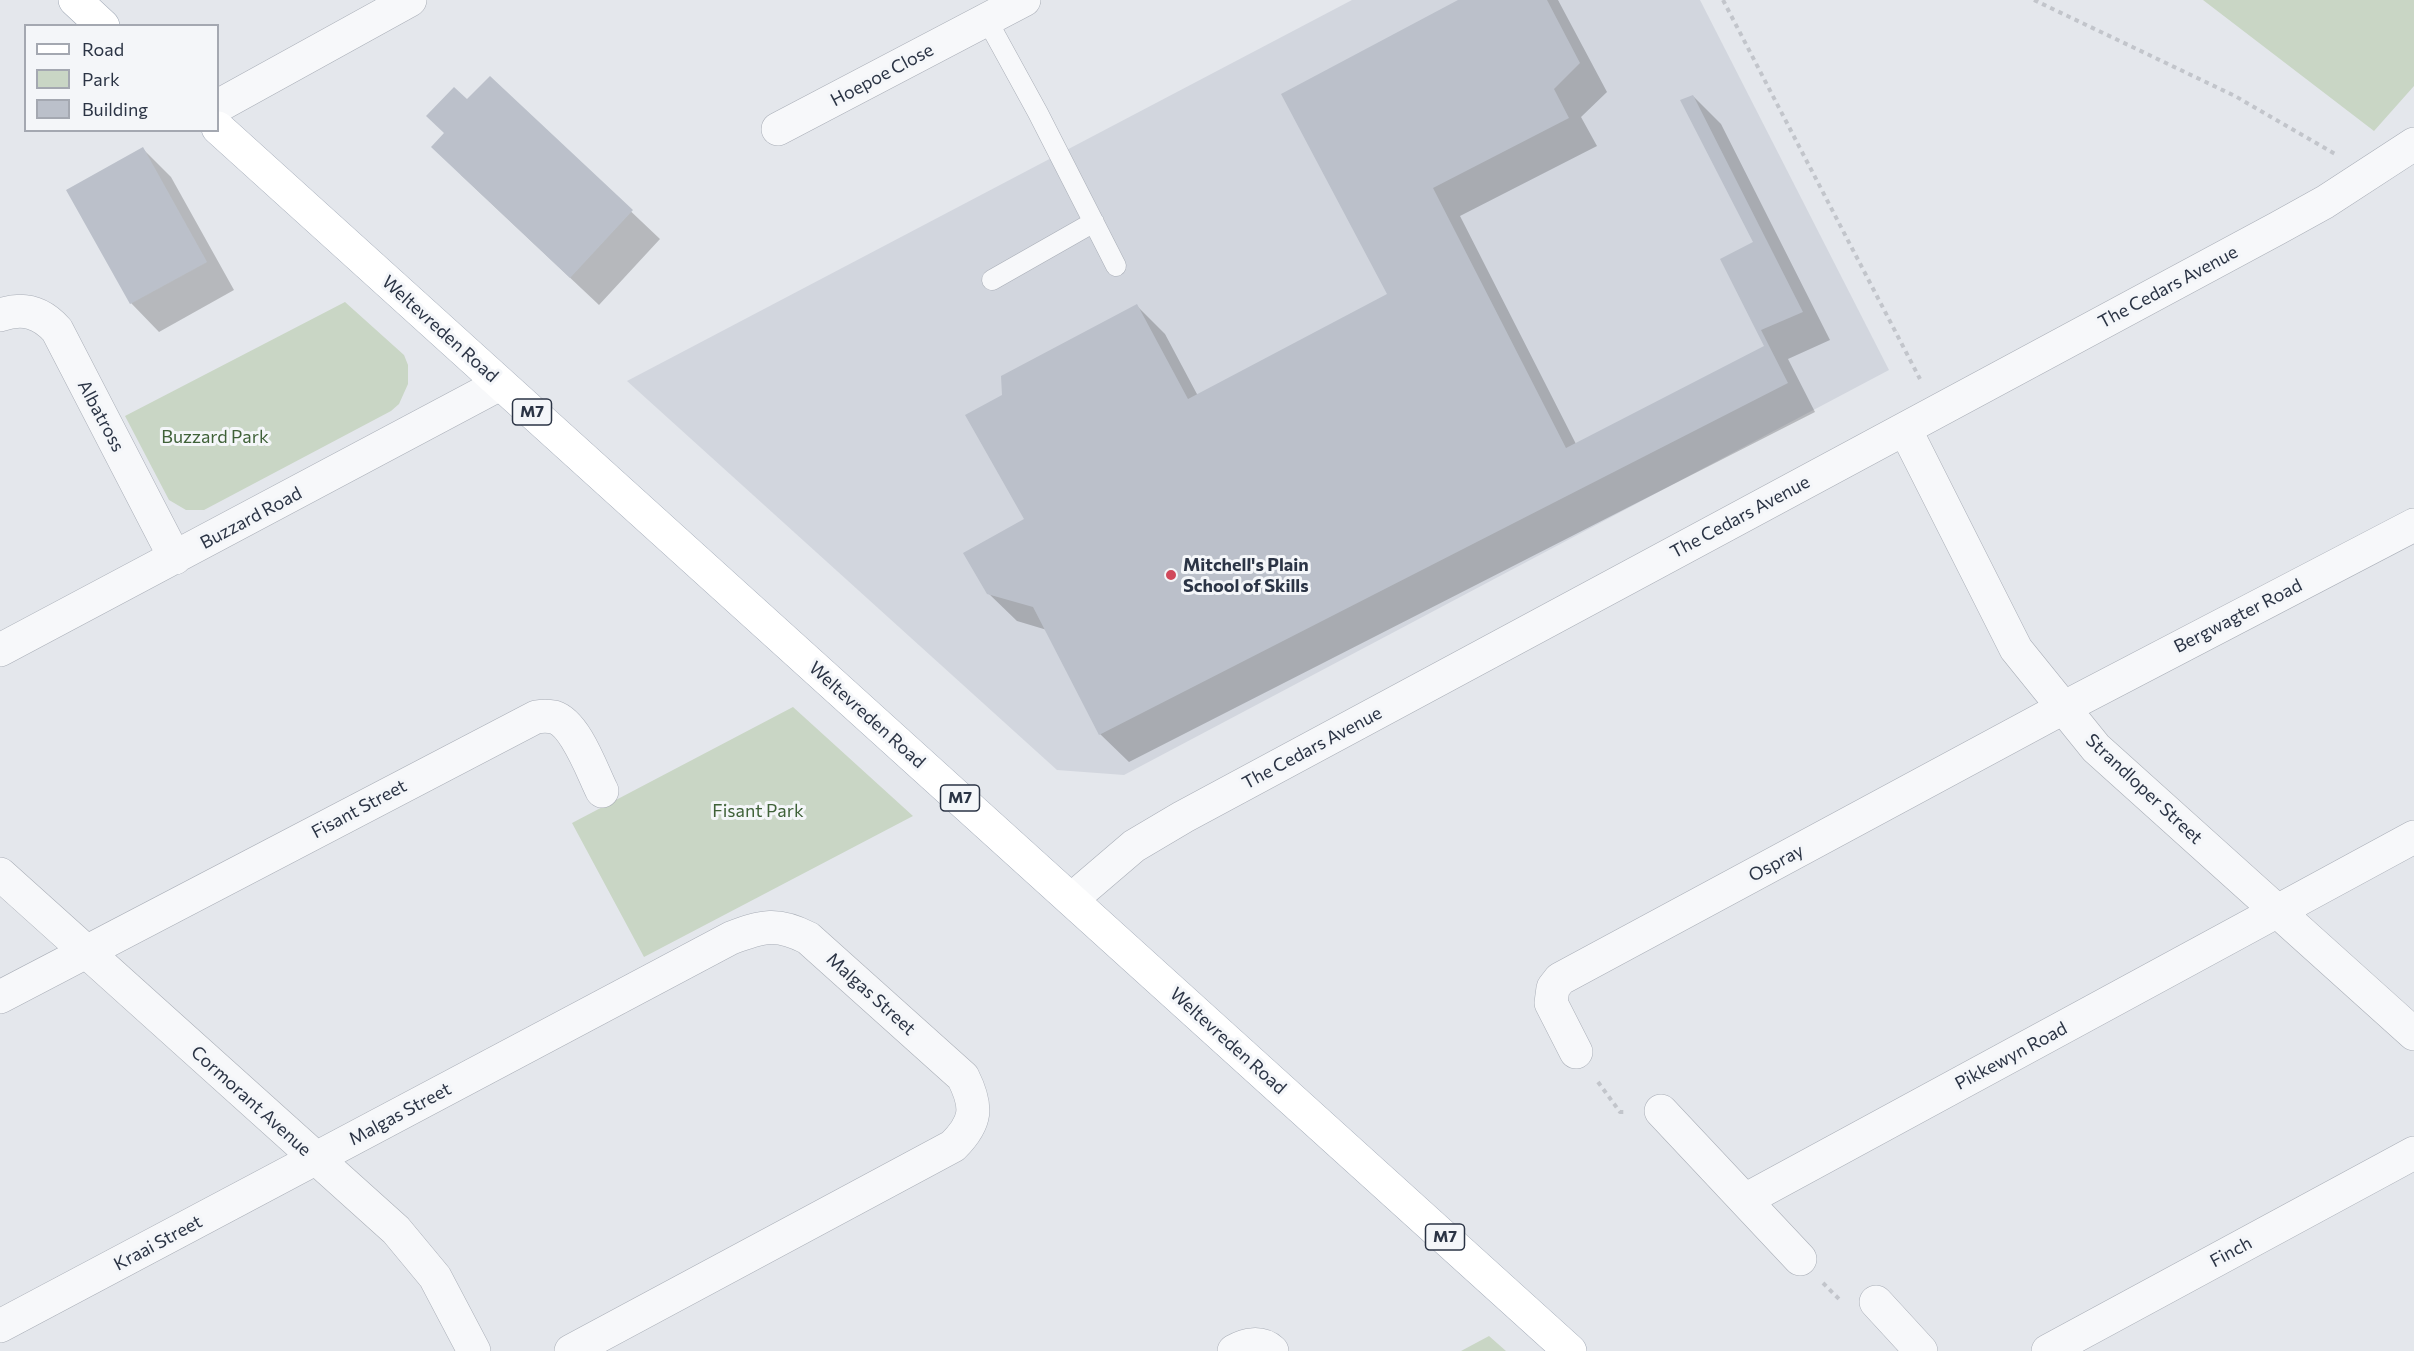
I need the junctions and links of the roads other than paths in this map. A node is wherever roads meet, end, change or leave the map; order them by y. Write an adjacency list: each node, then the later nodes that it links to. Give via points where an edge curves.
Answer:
1 (75, 0): 5 (main road)
2 (410, 0): 6 (street)
3 (1024, 0): 4 (street, Hoepoe Close)
4 (981, 10): 8 (street, Hoepoe Close); 10 (lane)
5 (101, 24)
6 (219, 105)
7 (219, 129): 14 (main road, Weltevreden Road / M7)
8 (778, 129)
9 (2414, 144): 15 (street, The Cedars Avenue, via 2287,223)
10 (1094, 222): 11 (lane); 12 (lane)
11 (1116, 266)
12 (992, 280)
13 (0, 315): 17 (street, Albatross, via 20,310 31,312 57,330)
14 (501, 384): 17 (street, Buzzard Road); 23 (main road, Weltevreden Road / M7)
15 (1905, 429): 19 (street, Strandloper Street, via 2016,649); 23 (street, The Cedars Avenue, via 1184,817 1134,846)
16 (2414, 525): 19 (street, Bergwagter Road)
17 (175, 558): 18 (street, Buzzard Road)
18 (0, 650)
19 (2063, 708): 24 (street, Strandloper Street, via 2096,748); 28 (street, Ospray, via 1560,979 1553,988 1551,1003)
20 (602, 791): 25 (street, Fisant Street, via 573,732 555,718 536,717)
21 (2414, 837): 24 (street)
22 (0, 874): 25 (street, Cormorant Avenue)
23 (1072, 899): 40 (main road, Weltevreden Road / M7)
24 (2277, 912): 27 (street, Strandloper Street); 32 (street, Pikkewyn Road)
25 (86, 952): 26 (street); 31 (street, Cormorant Avenue)
26 (0, 997)
27 (2414, 1034)
28 (1576, 1052)
29 (1661, 1111): 32 (street)
30 (2414, 1153): 42 (street, Finch)
31 (316, 1159): 35 (street, Kraai Street); 36 (street, Cormorant Avenue, via 416,1252 435,1277); 37 (street, Malgas Street, via 731,938 757,929 788,928 808,938 963,1077 974,1114 967,1132 953,1146)
32 (1745, 1200): 33 (street)
33 (1800, 1259)
34 (1876, 1302): 41 (street)
35 (0, 1326)
36 (474, 1351)
37 (571, 1351)
38 (1234, 1351): 39 (street, via 1254,1344)
39 (1272, 1351)
40 (1570, 1351)
41 (1921, 1351)
42 (2048, 1351)

